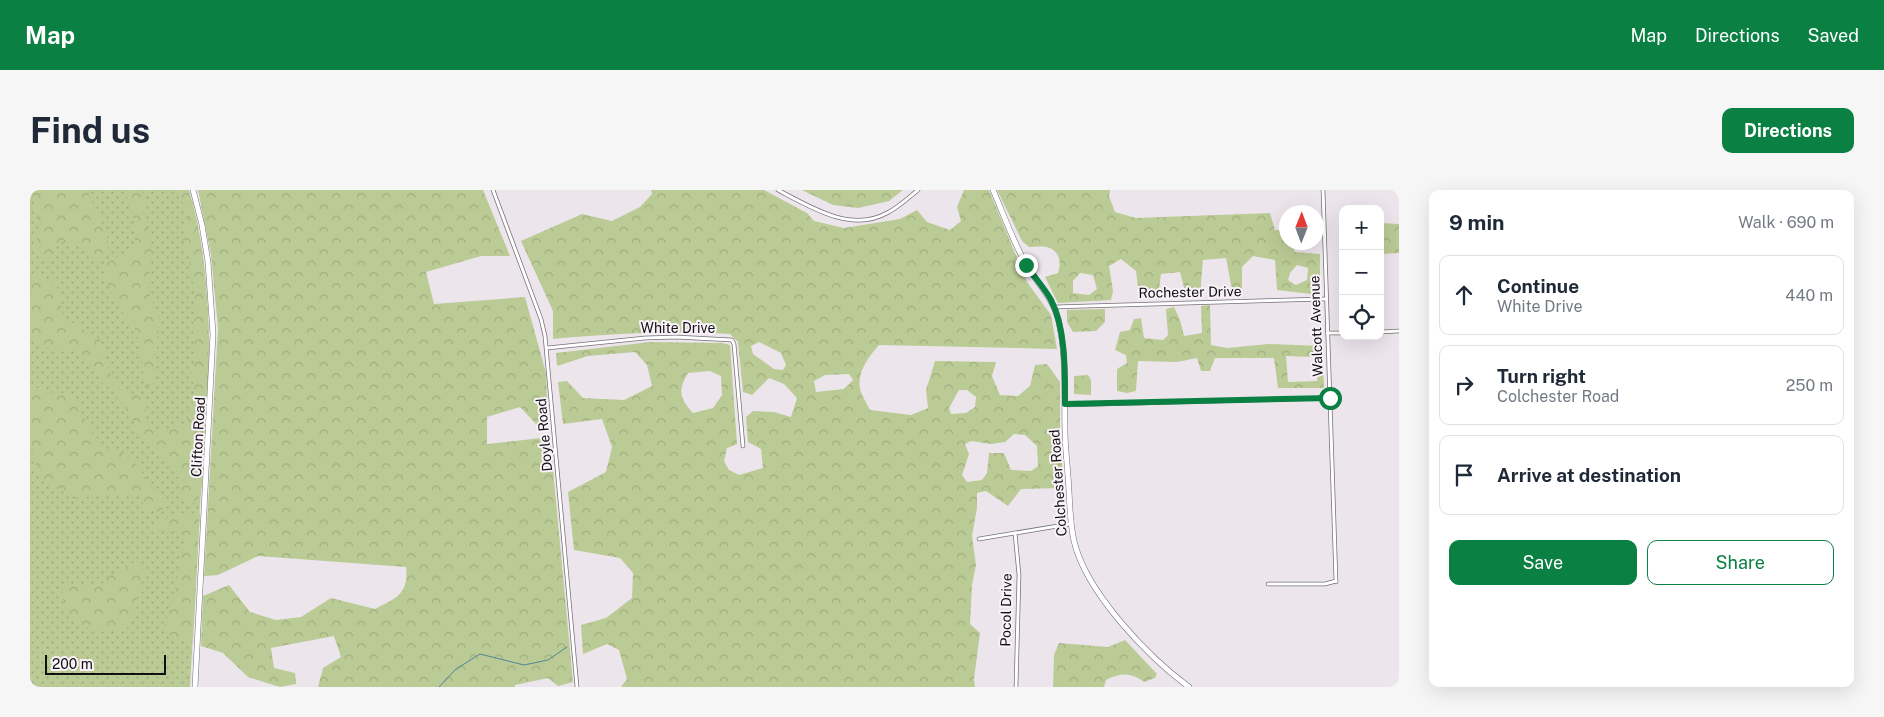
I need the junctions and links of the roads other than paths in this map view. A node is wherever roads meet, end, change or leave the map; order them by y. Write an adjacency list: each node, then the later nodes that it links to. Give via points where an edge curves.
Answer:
1 (193, 190): 21 (street, Clifton Road, via 208,262 214,334)
2 (493, 190): 13 (street, Doyle Road, via 541,319)
3 (778, 190): 4 (street, via 834,216 862,219 887,214)
4 (918, 190)
5 (993, 190): 8 (street, Colchester Road, via 1026,265)
6 (1323, 190): 7 (street, Walcott Avenue)
7 (1326, 299): 8 (street, Rochester Drive); 11 (street, Walcott Avenue)
8 (1054, 307): 15 (street, Colchester Road, via 1063,351)
9 (1399, 331): 10 (street)
10 (1384, 332)
11 (1327, 333): 12 (street); 14 (street, Walcott Avenue)
12 (1339, 333)
13 (547, 348): 16 (street, White Drive, via 645,338 732,340); 22 (street, Doyle Road)
14 (1330, 398): 15 (street); 20 (street, Walcott Avenue, via 1336,581 1325,584)
15 (1065, 404): 17 (street, Colchester Road)
16 (743, 446)
17 (1070, 524): 18 (street); 24 (street, Colchester Road, via 1081,562 1098,594 1155,658)
18 (1015, 533): 19 (street); 23 (street, Pocol Drive, via 1019,575)
19 (979, 539)
20 (1268, 584)
21 (195, 687)
22 (578, 687)
23 (1016, 687)
24 (1189, 687)

